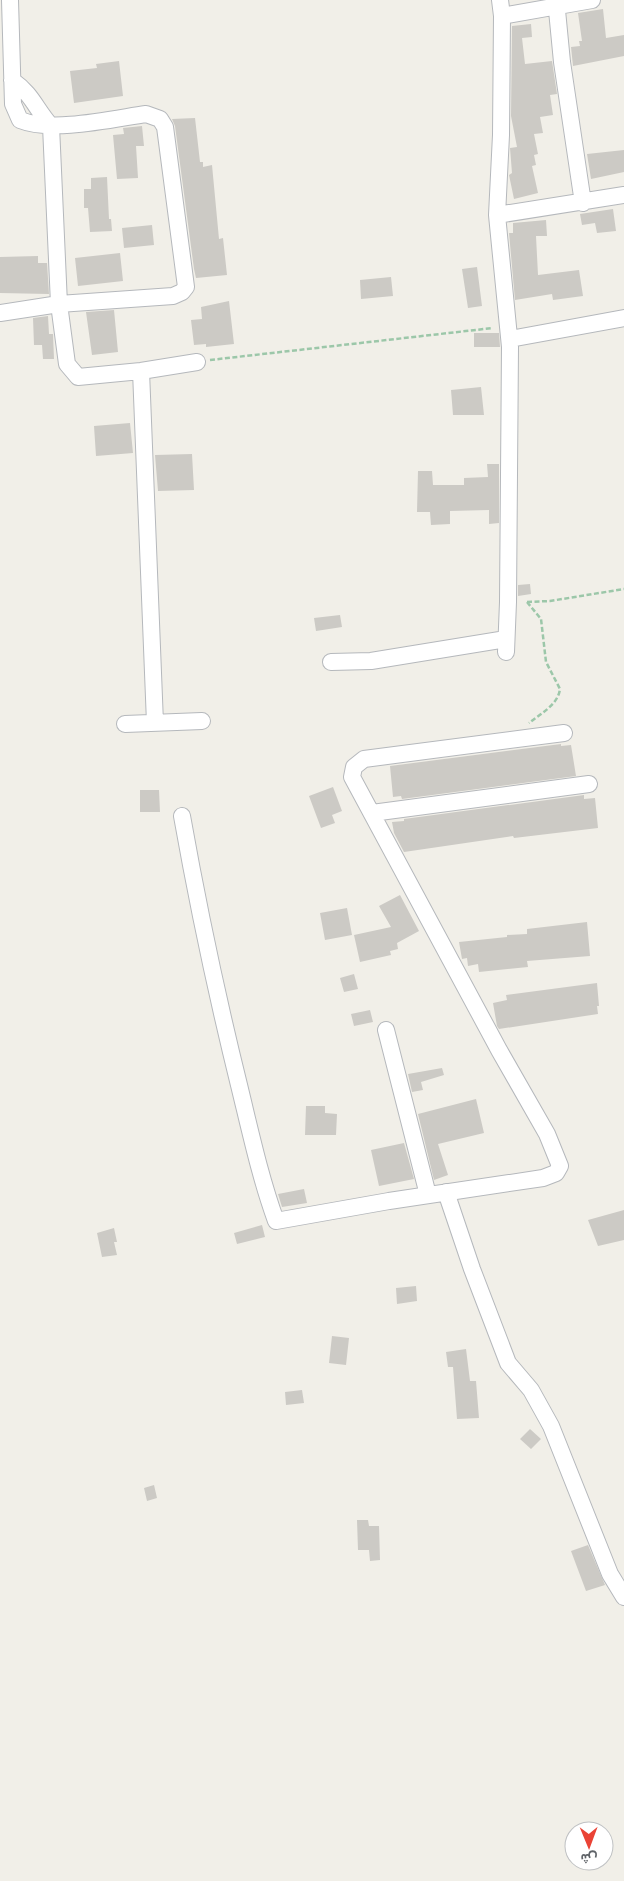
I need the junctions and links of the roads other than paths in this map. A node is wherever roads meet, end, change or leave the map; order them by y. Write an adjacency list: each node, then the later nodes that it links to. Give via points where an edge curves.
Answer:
1 (10, 0): 5 (street, via 13,104 20,120 33,126)
2 (592, 0): 3 (street)
3 (557, 3): 4 (street); 7 (street, via 562,62)
4 (501, 8): 8 (street)
5 (51, 126): 9 (street); 9 (street, via 146,114 160,119 165,128 186,288 173,296)
6 (624, 195): 7 (street)
7 (583, 203): 8 (street)
8 (497, 215): 12 (street)
9 (59, 304): 10 (street); 14 (street, via 67,364 78,377)
10 (0, 313)
11 (624, 318): 12 (street)
12 (510, 333): 15 (street, via 506,646 371,661)
13 (197, 362): 14 (street)
14 (141, 371): 17 (street)
15 (331, 662)
16 (202, 721): 17 (street)
17 (155, 723): 18 (street)
18 (125, 724)
19 (564, 733): 21 (street, via 364,760 354,767 352,777)
20 (588, 784): 21 (street)
21 (372, 813): 24 (street, via 560,1162 556,1173 550,1176)
22 (182, 816): 25 (street, via 201,921 233,1063 276,1221)
23 (386, 1030): 25 (street)
24 (446, 1192): 25 (street); 26 (street, via 508,1362 538,1402 551,1426 610,1574)
25 (428, 1195)
26 (624, 1597)

